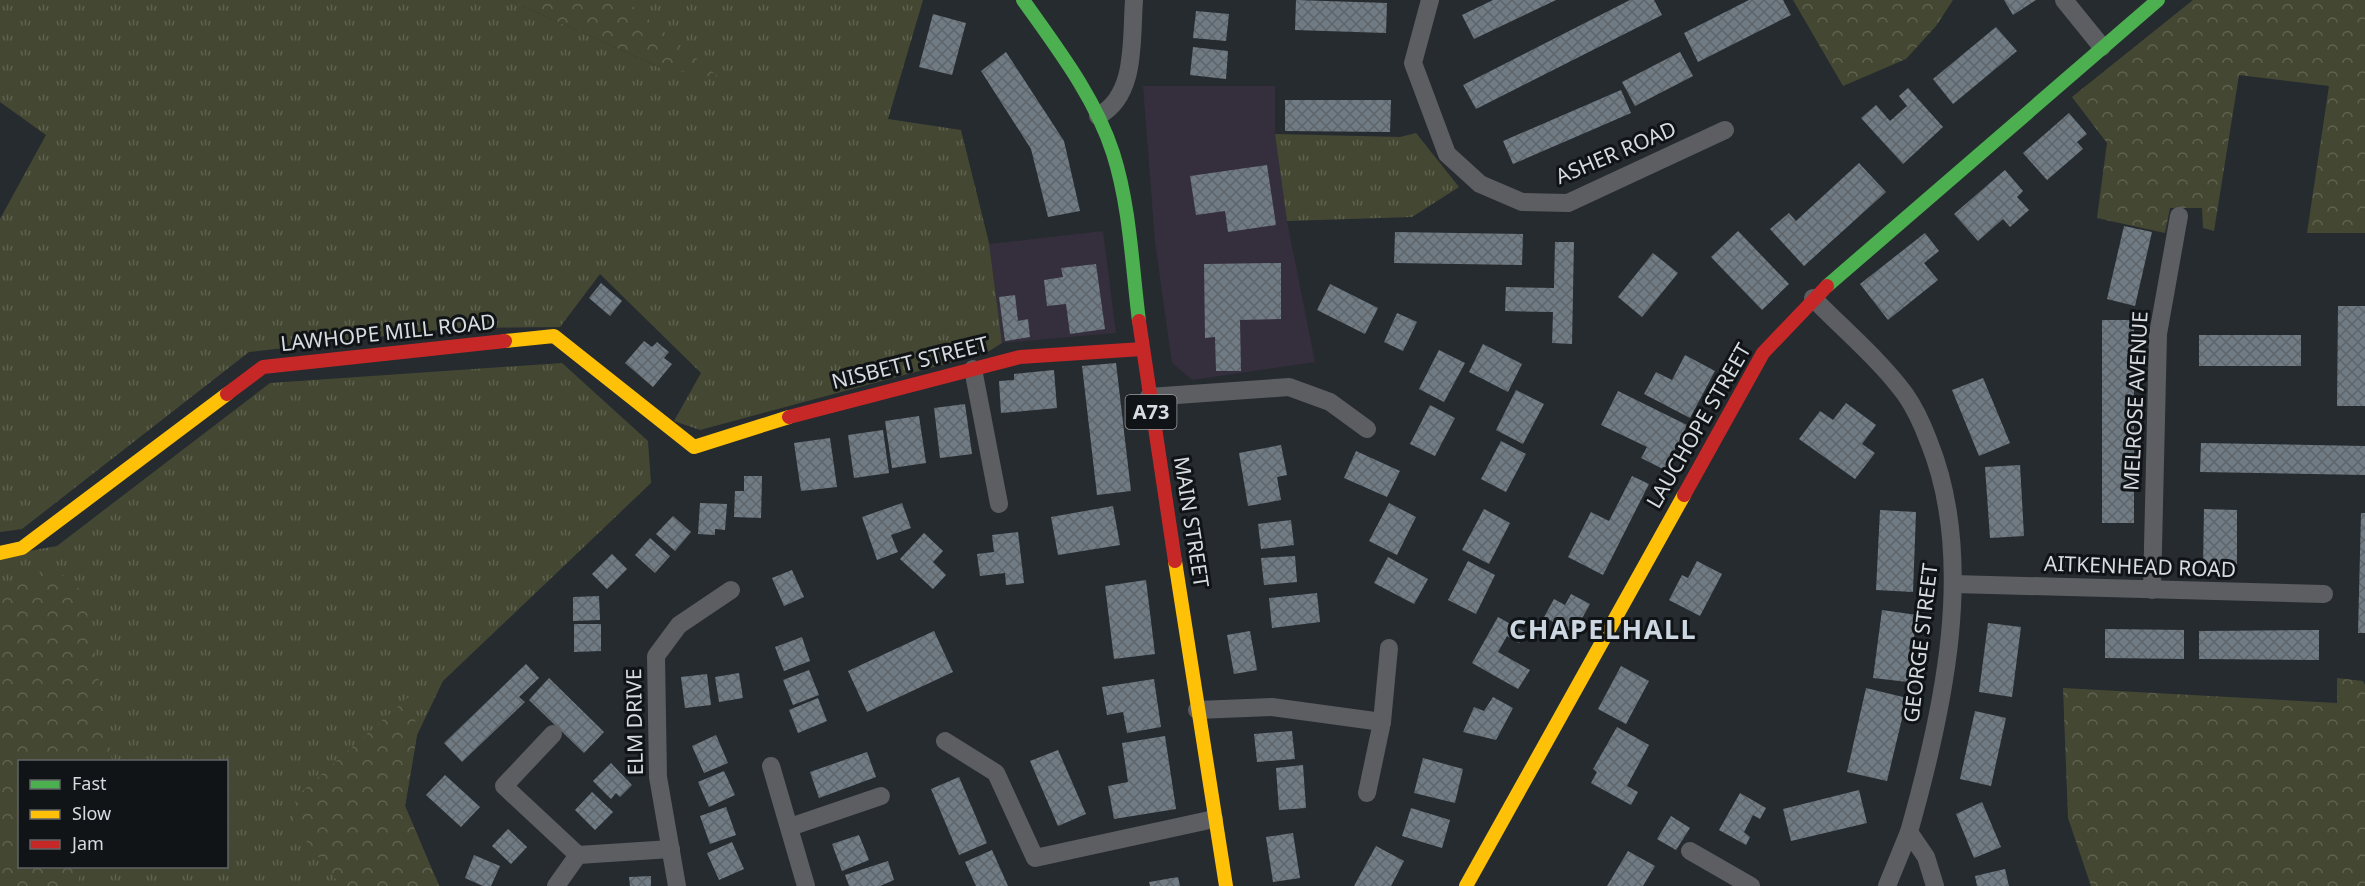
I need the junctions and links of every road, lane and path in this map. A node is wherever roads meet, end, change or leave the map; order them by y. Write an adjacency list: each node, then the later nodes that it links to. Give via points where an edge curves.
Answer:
1 (1023, 0): 7 (street, A73, via 1065,59)
2 (1134, 0): 7 (street, via 1128,78 1112,109)
3 (1430, 0): 8 (street, ASHER ROAD, via 1413,63 1447,154 1479,184 1522,202 1568,203)
4 (2064, 0): 6 (street)
5 (2158, 0): 6 (street, LAUCHOPE STREET)
6 (2102, 47): 10 (street, LAUCHOPE STREET)
7 (1098, 116): 11 (street, MAIN STREET / A73, via 1113,154 1124,203)
8 (1725, 130)
9 (2179, 216): 20 (street, MELROSE AVENUE, via 2158,334)
10 (1813, 298): 18 (street, GEORGE STREET, via 1905,394 1923,426 1947,494); 40 (street, LAUCHOPE STREET, via 1763,353)
11 (1142, 349): 12 (street, NISBETT STREET, via 1020,357); 13 (street, MAIN STREET / A73)
12 (973, 369): 15 (street, NISBETT STREET, via 808,410); 16 (street)
13 (1149, 397): 14 (street, via 1289,387 1330,402); 23 (street, MAIN STREET / A73)
14 (1367, 429)
15 (694, 447): 17 (street, LAWHOPE MILL ROAD, via 554,336 263,367 22,548)
16 (999, 504)
17 (0, 553)
18 (1954, 584): 20 (street, AITKENHEAD ROAD); 32 (street, GEORGE STREET, via 1941,700)
19 (731, 590): 33 (street, ELM DRIVE, via 679,625 656,656 658,777)
20 (2152, 590): 21 (street, AITKENHEAD ROAD)
21 (2324, 594)
22 (1389, 648): 24 (street)
23 (1197, 710): 24 (street, via 1272,707); 30 (street, MAIN STREET / A73)
24 (1382, 722): 28 (street)
25 (553, 734): 35 (street, via 504,786)
26 (945, 741): 30 (street, via 996,773 1035,858)
27 (771, 766): 31 (street)
28 (1367, 793)
29 (881, 796): 31 (street)
30 (1214, 819): 39 (street, MAIN STREET / A73)
31 (790, 828): 38 (street)
32 (1910, 832): 42 (street, GEORGE STREET); 43 (street, via 1926,857)
33 (671, 849): 35 (street); 37 (street, ELM DRIVE)
34 (1690, 851): 41 (street)
35 (578, 855): 36 (street)
36 (556, 886)
37 (677, 886)
38 (806, 886)
39 (1226, 886)
40 (1466, 886)
41 (1751, 886)
42 (1887, 886)
43 (1935, 886)

